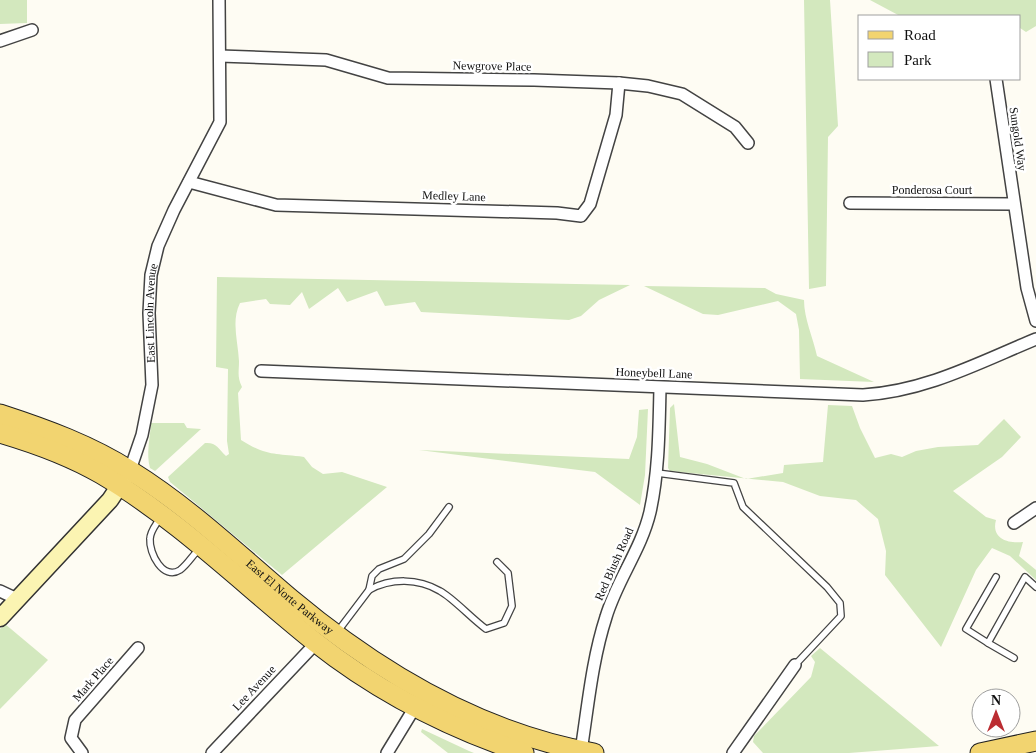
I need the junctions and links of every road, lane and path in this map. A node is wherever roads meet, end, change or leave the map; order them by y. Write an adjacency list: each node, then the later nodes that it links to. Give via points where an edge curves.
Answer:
1 (219, 0): 4 (street, East Lincoln Avenue)
2 (32, 30): 3 (street)
3 (0, 41)
4 (220, 56): 6 (street, Newgrove Place, via 326,60 388,78); 8 (street, East Lincoln Avenue, via 220,122)
5 (996, 80): 10 (street, Sungold Way)
6 (619, 83): 7 (street, Newgrove Place, via 682,94 735,127); 8 (street, Medley Lane, via 616,115 590,204 581,216 276,205)
7 (748, 143)
8 (189, 182): 17 (street, East Lincoln Avenue, via 158,246 151,275 152,385 142,435)
9 (850, 203): 10 (street, Ponderosa Court)
10 (1013, 204): 11 (street, Sungold Way)
11 (1036, 322)
12 (1036, 339): 14 (street, Honeybell Lane, via 928,384 891,393 862,395)
13 (261, 371): 14 (street, Honeybell Lane)
14 (660, 388): 18 (street, Red Blush Road)
15 (0, 414): 17 (main road, East El Norte Parkway, via 80,442)
16 (0, 433): 19 (main road, East El Norte Parkway, via 71,459)
17 (130, 470): 19 (main road, East Lincoln Avenue); 32 (main road, East El Norte Parkway, via 198,520)
18 (656, 473): 37 (lane, via 734,483 743,507 840,603 841,616); 40 (street, Red Blush Road, via 650,514 639,546 606,615 596,654)
19 (119, 486): 22 (main road, East El Norte Parkway); 30 (main road, East Lincoln Avenue, via 110,500)
20 (449, 507): 28 (lane, via 429,534 404,559 379,569 372,576)
21 (1036, 508): 23 (street)
22 (162, 517): 24 (main road, East El Norte Parkway); 24 (lane, via 151,533 150,541 156,561 163,569 180,570)
23 (1014, 524)
24 (200, 547): 33 (main road, East El Norte Parkway)
25 (497, 562): 28 (lane, via 508,573 512,606 504,623 496,627 486,629 442,592 424,584 395,581)
26 (996, 577): 34 (lane, via 966,630)
27 (1036, 587): 34 (lane, via 1025,577)
28 (369, 590): 32 (lane)
29 (0, 591): 30 (street)
30 (17, 599): 31 (main road, East Lincoln Avenue)
31 (0, 618)
32 (336, 635): 40 (main road, East El Norte Parkway, via 379,666 430,695 499,725)
33 (316, 642): 38 (main road, East El Norte Parkway, via 356,672); 42 (street, Lee Avenue)
34 (988, 642): 36 (lane)
35 (138, 648): 41 (street, Mark Place, via 75,720 71,738)
36 (1014, 658)
37 (795, 665): 45 (street)
38 (415, 707): 43 (street); 44 (main road, East El Norte Parkway, via 482,738)
39 (1036, 741): 46 (main road)
40 (585, 752)
41 (82, 753)
42 (212, 753)
43 (387, 753)
44 (524, 753)
45 (732, 753)
46 (980, 753)

